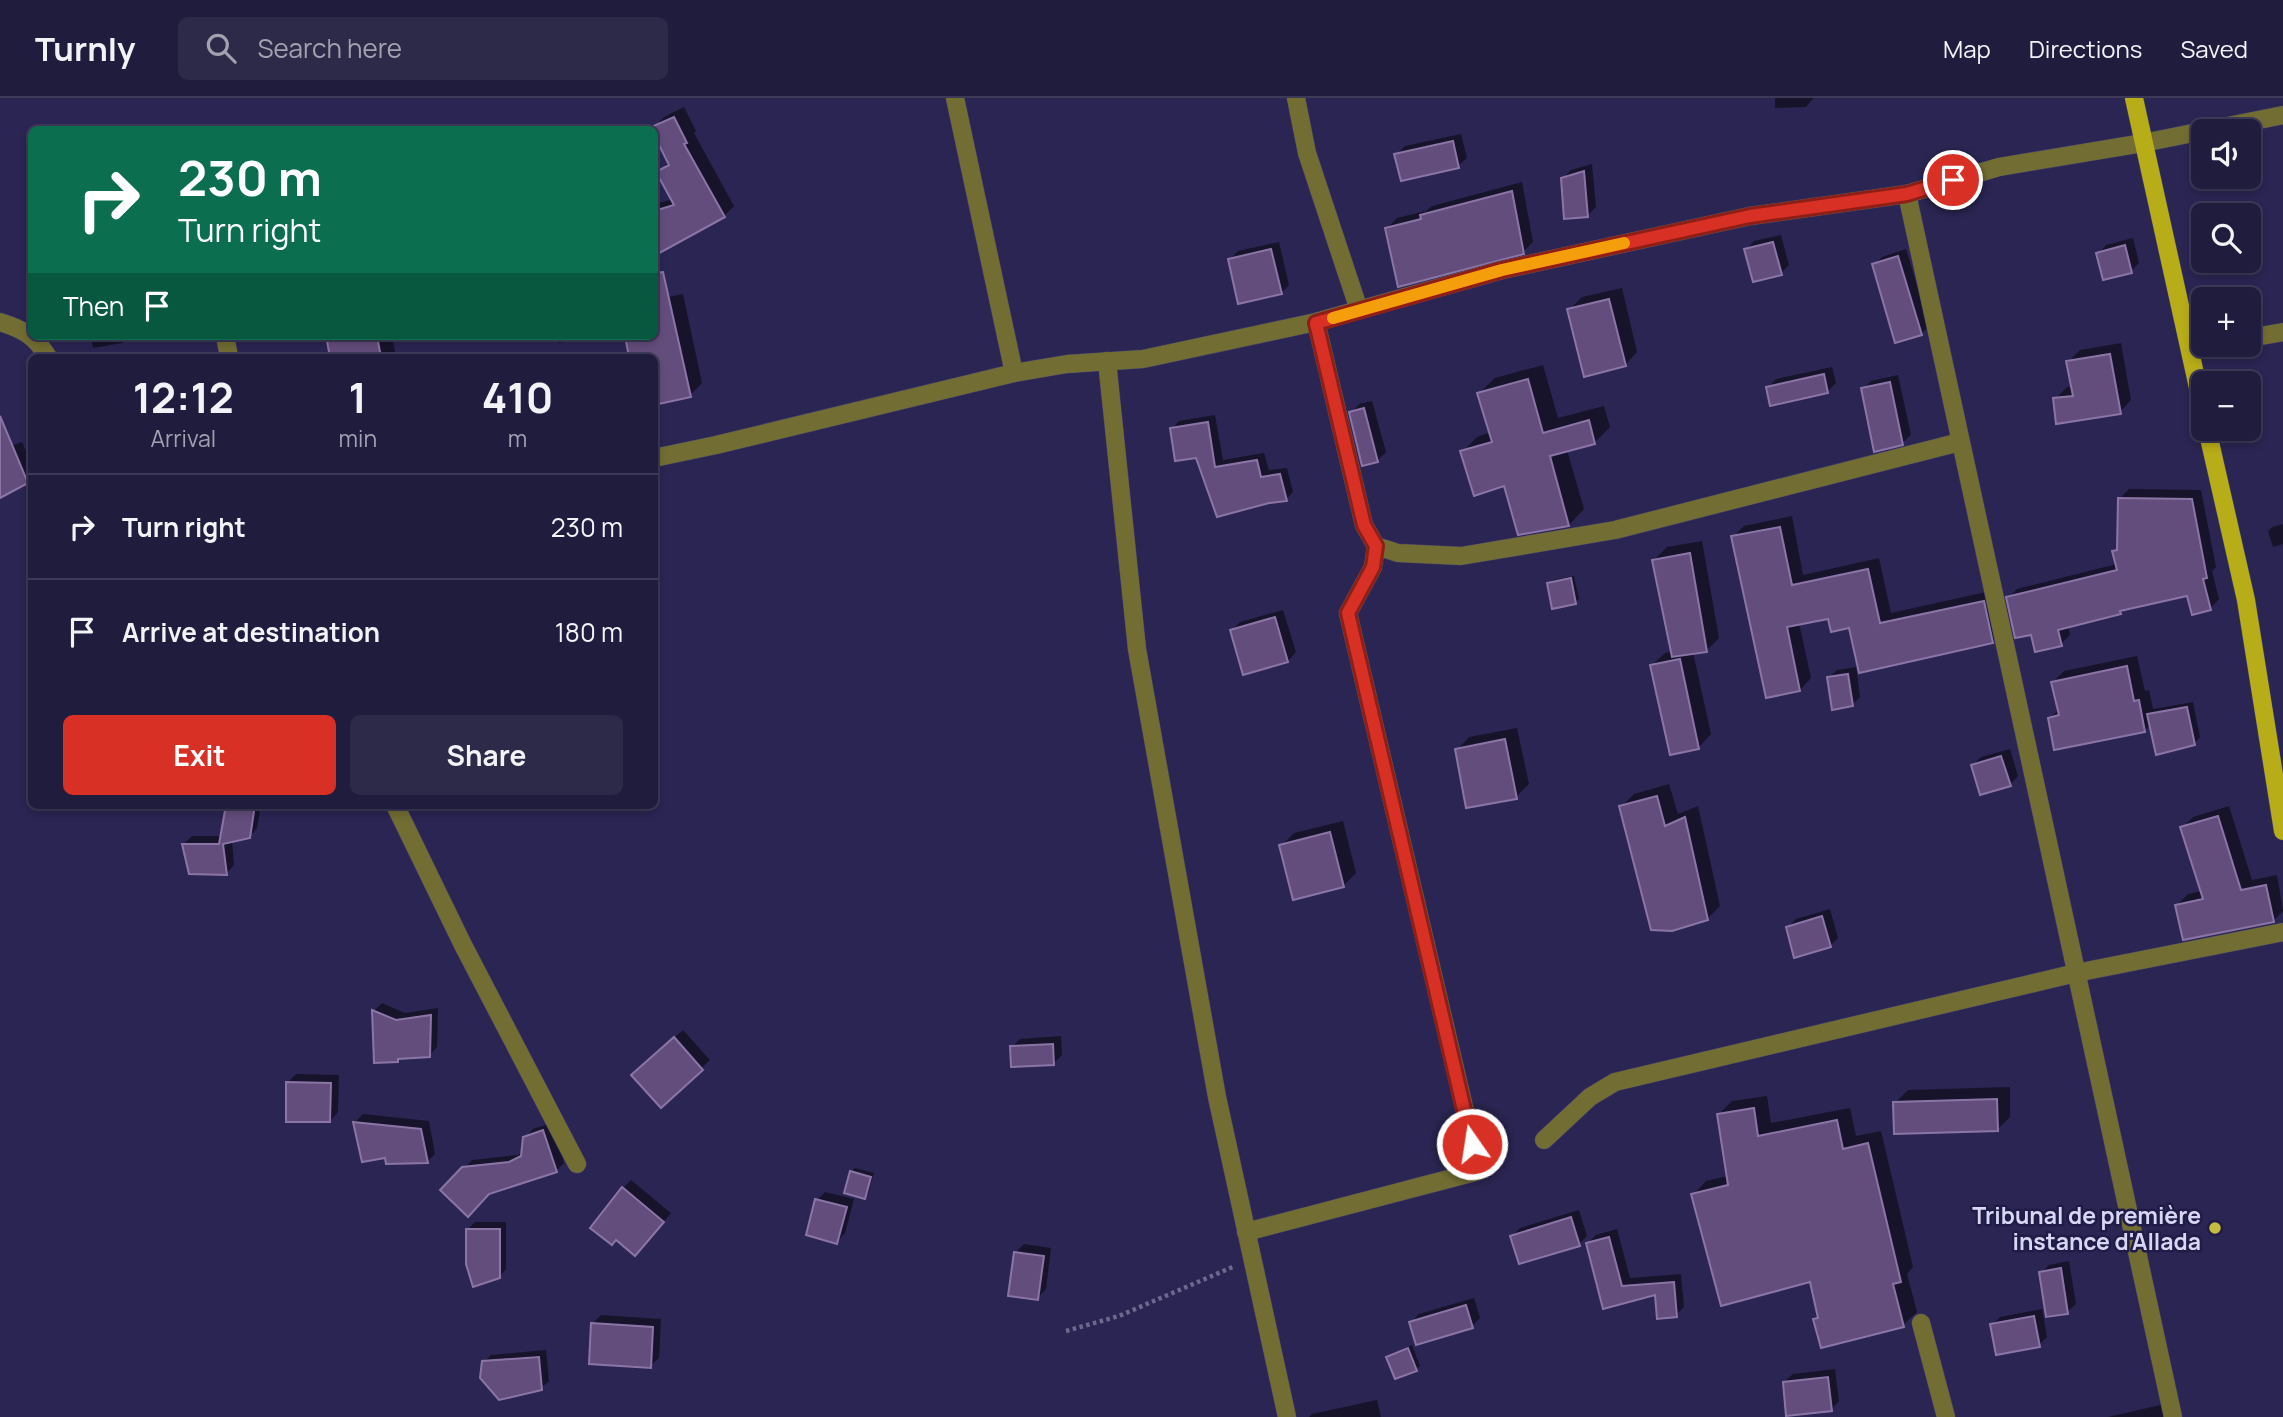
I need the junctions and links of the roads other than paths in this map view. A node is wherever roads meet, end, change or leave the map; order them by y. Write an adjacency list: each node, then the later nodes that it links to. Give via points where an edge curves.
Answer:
1 (955, 98): 18 (street)
2 (1296, 98): 7 (street, via 1307,153)
3 (2134, 98): 5 (main road)
4 (2283, 115): 5 (street)
5 (2143, 143): 6 (street, via 1999,167); 14 (main road)
6 (1907, 194): 7 (street, via 1750,216 1502,270); 20 (street)
7 (1359, 310): 9 (street)
8 (0, 322): 11 (street)
9 (1316, 323): 16 (street, via 1143,359); 22 (street, via 1364,525)
10 (2283, 332): 12 (street)
11 (28, 334)
12 (2261, 336)
13 (35, 340): 15 (street)
14 (2190, 349): 17 (main road)
15 (46, 354)
16 (1107, 361): 18 (street); 29 (street, via 1137,649 1217,1097)
17 (2195, 371)
18 (1014, 373): 21 (street)
19 (2210, 441): 24 (main road, via 2246,600)
20 (1960, 442): 22 (street, via 1615,530 1461,556 1398,553); 26 (street)
21 (658, 457)
22 (1376, 546): 29 (street, via 1373,567 1348,613 1479,1171)
23 (397, 809): 28 (street)
24 (2283, 831)
25 (2283, 932): 26 (street)
26 (2076, 973): 27 (street, via 1615,1082 1590,1097); 33 (street)
27 (1544, 1140)
28 (577, 1164)
29 (1246, 1232): 31 (street)
30 (1921, 1323): 32 (street)
31 (1287, 1417)
32 (1946, 1417)
33 (2173, 1417)

